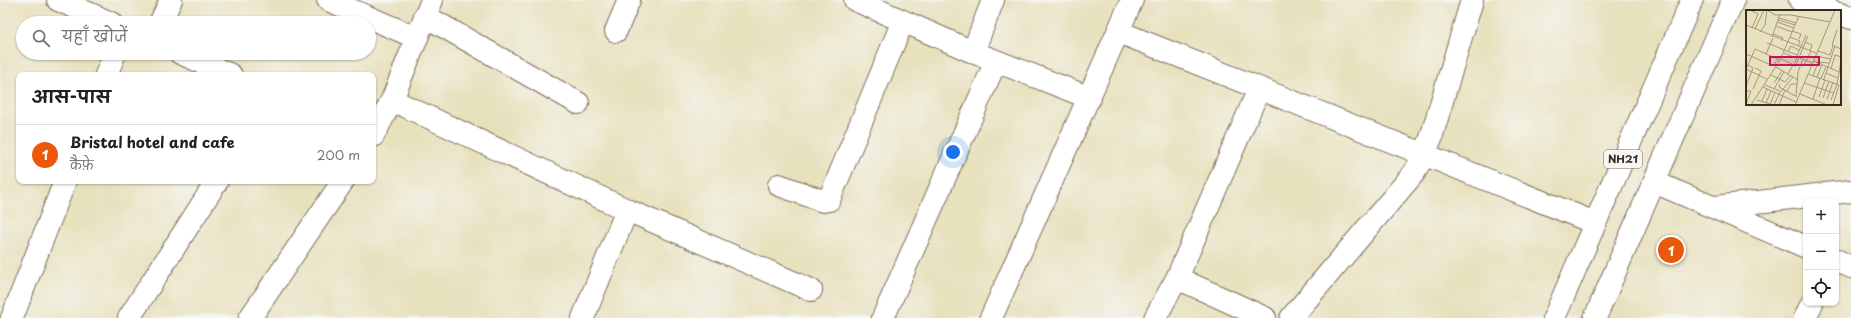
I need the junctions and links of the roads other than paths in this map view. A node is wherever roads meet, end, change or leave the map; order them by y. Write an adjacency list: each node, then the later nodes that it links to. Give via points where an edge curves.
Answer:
1 (58, 0): 15 (main road)
2 (171, 0): 16 (main road)
3 (328, 0): 17 (main road)
4 (629, 0): 21 (main road)
5 (855, 0): 20 (main road)
6 (994, 0): 24 (main road)
7 (1132, 0): 22 (main road)
8 (1472, 0): 35 (main road)
9 (1692, 0): 44 (main road, NH21)
10 (1733, 0): 36 (main road, NH21)
11 (1800, 0): 13 (main road)
12 (428, 8): 23 (main road); 33 (main road)
13 (1829, 10)
14 (1841, 14): 18 (main road)
15 (95, 16)
16 (163, 16)
17 (365, 16)
18 (1851, 18)
19 (376, 21): 23 (main road)
20 (903, 21): 24 (main road); 40 (main road, via 828,200 824,201)
21 (616, 31)
22 (1119, 32): 30 (main road); 31 (main road)
23 (416, 38): 32 (main road)
24 (973, 52): 27 (main road)
25 (112, 60): 28 (main road)
26 (196, 60): 29 (main road)
27 (996, 61): 31 (main road); 55 (main road)
28 (107, 72)
29 (224, 72)
30 (1259, 89): 35 (main road); 48 (main road)
31 (1090, 98): 56 (main road)
32 (392, 100): 34 (main road); 43 (main road)
33 (578, 103)
34 (376, 130)
35 (1424, 155): 44 (main road); 59 (main road, via 1414,172)
36 (1654, 182): 42 (main road); 61 (main road, NH21)
37 (64, 184): 51 (main road)
38 (215, 184): 52 (main road)
39 (341, 184): 53 (main road)
40 (779, 185)
41 (1851, 191): 42 (main road)
42 (1714, 208): 45 (main road)
43 (627, 210): 49 (main road); 54 (main road)
44 (1595, 223): 60 (main road, NH21)
45 (1803, 247)
46 (1839, 261): 47 (main road)
47 (1851, 267)
48 (1176, 278): 57 (main road); 58 (main road)
49 (810, 290)
50 (1811, 306): 62 (main road)
51 (12, 318)
52 (129, 318)
53 (250, 318)
54 (583, 318)
55 (883, 318)
56 (991, 318)
57 (1155, 318)
58 (1265, 318)
59 (1291, 318)
60 (1554, 318)
61 (1595, 318)
62 (1805, 318)

